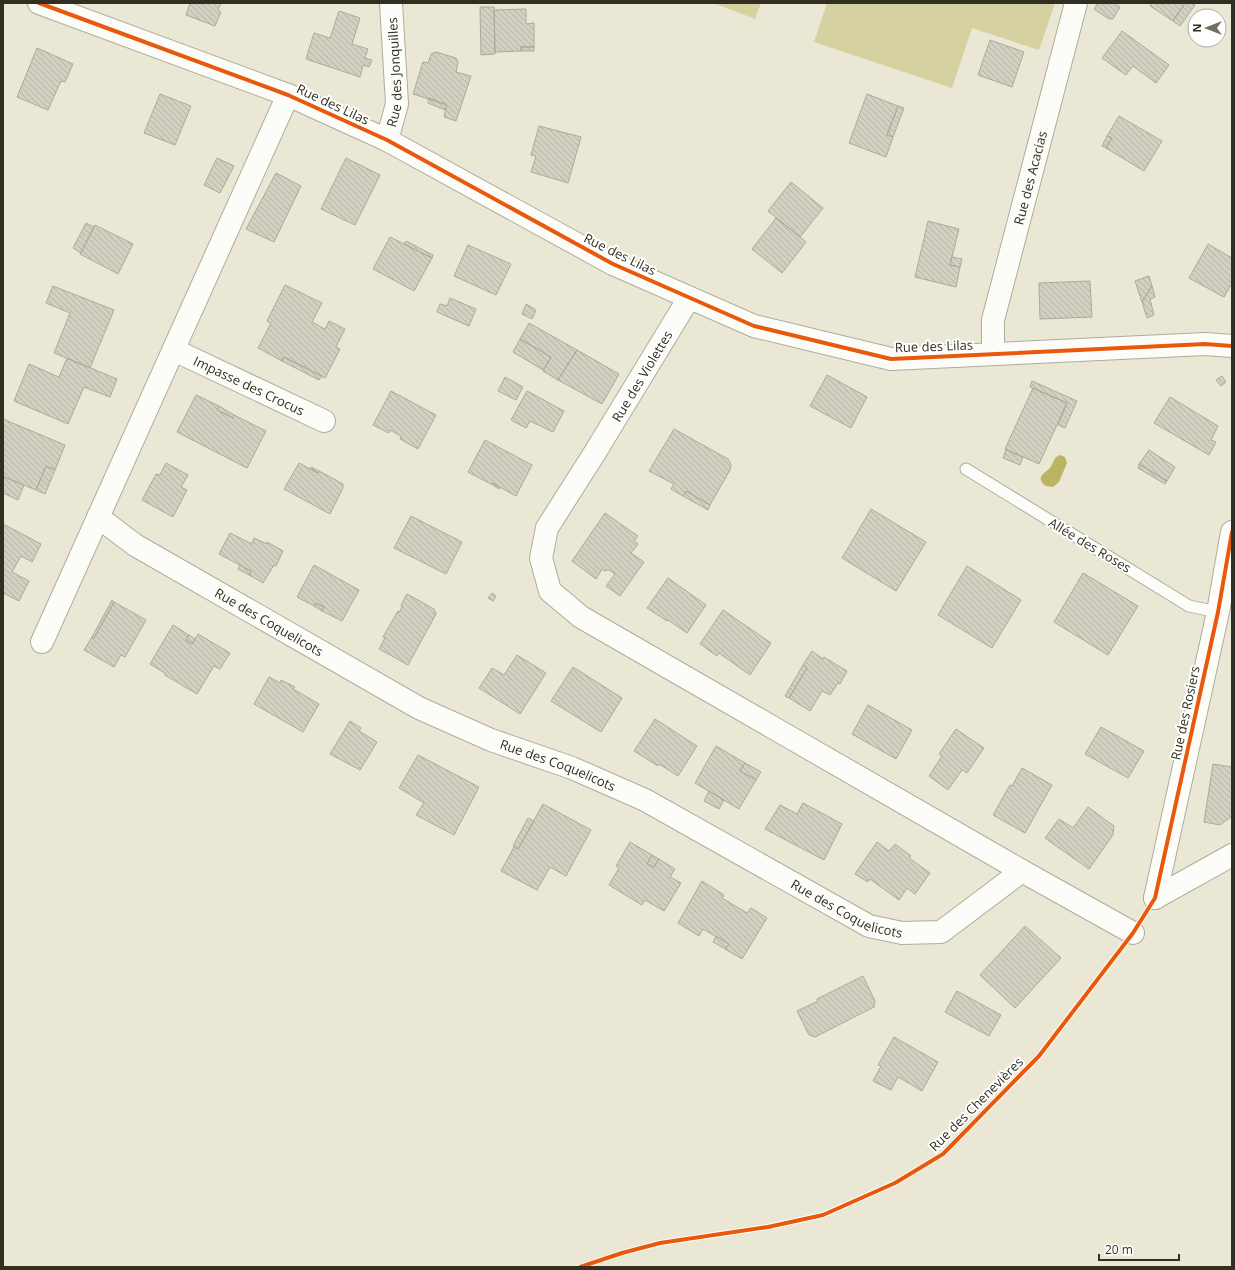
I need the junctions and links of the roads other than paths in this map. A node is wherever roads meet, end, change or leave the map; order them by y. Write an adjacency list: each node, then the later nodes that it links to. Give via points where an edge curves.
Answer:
1 (39, 3): 4 (street, Rue des Lilas)
2 (391, 3): 5 (street, Rue des Jonquilles, via 397,104)
3 (1076, 3): 9 (street, Rue des Acacias, via 993,320)
4 (288, 95): 5 (street, Rue des Lilas); 8 (street)
5 (387, 140): 6 (street, Rue des Lilas, via 613,264)
6 (689, 298): 9 (street, Rue des Lilas, via 754,326 891,359); 17 (street, Rue des Violettes, via 547,528 541,558 550,591 581,617)
7 (1232, 346): 9 (street, Rue des Lilas, via 1205,344)
8 (174, 350): 10 (street, Impasse des Crocus); 12 (street)
9 (993, 354)
10 (324, 421)
11 (966, 469): 14 (lane, Allée des Roses, via 1189,606)
12 (98, 517): 15 (street); 17 (street, Rue des Coquelicots, via 136,545 419,708 491,740 572,768 644,800 869,926 902,933 941,932)
13 (1232, 532): 14 (street, Rue des Rosiers)
14 (1218, 612): 16 (street, Rue des Rosiers, via 1155,898)
15 (42, 642)
16 (1232, 855)
17 (1022, 871): 18 (street, Rue des Violettes)
18 (1133, 933)

